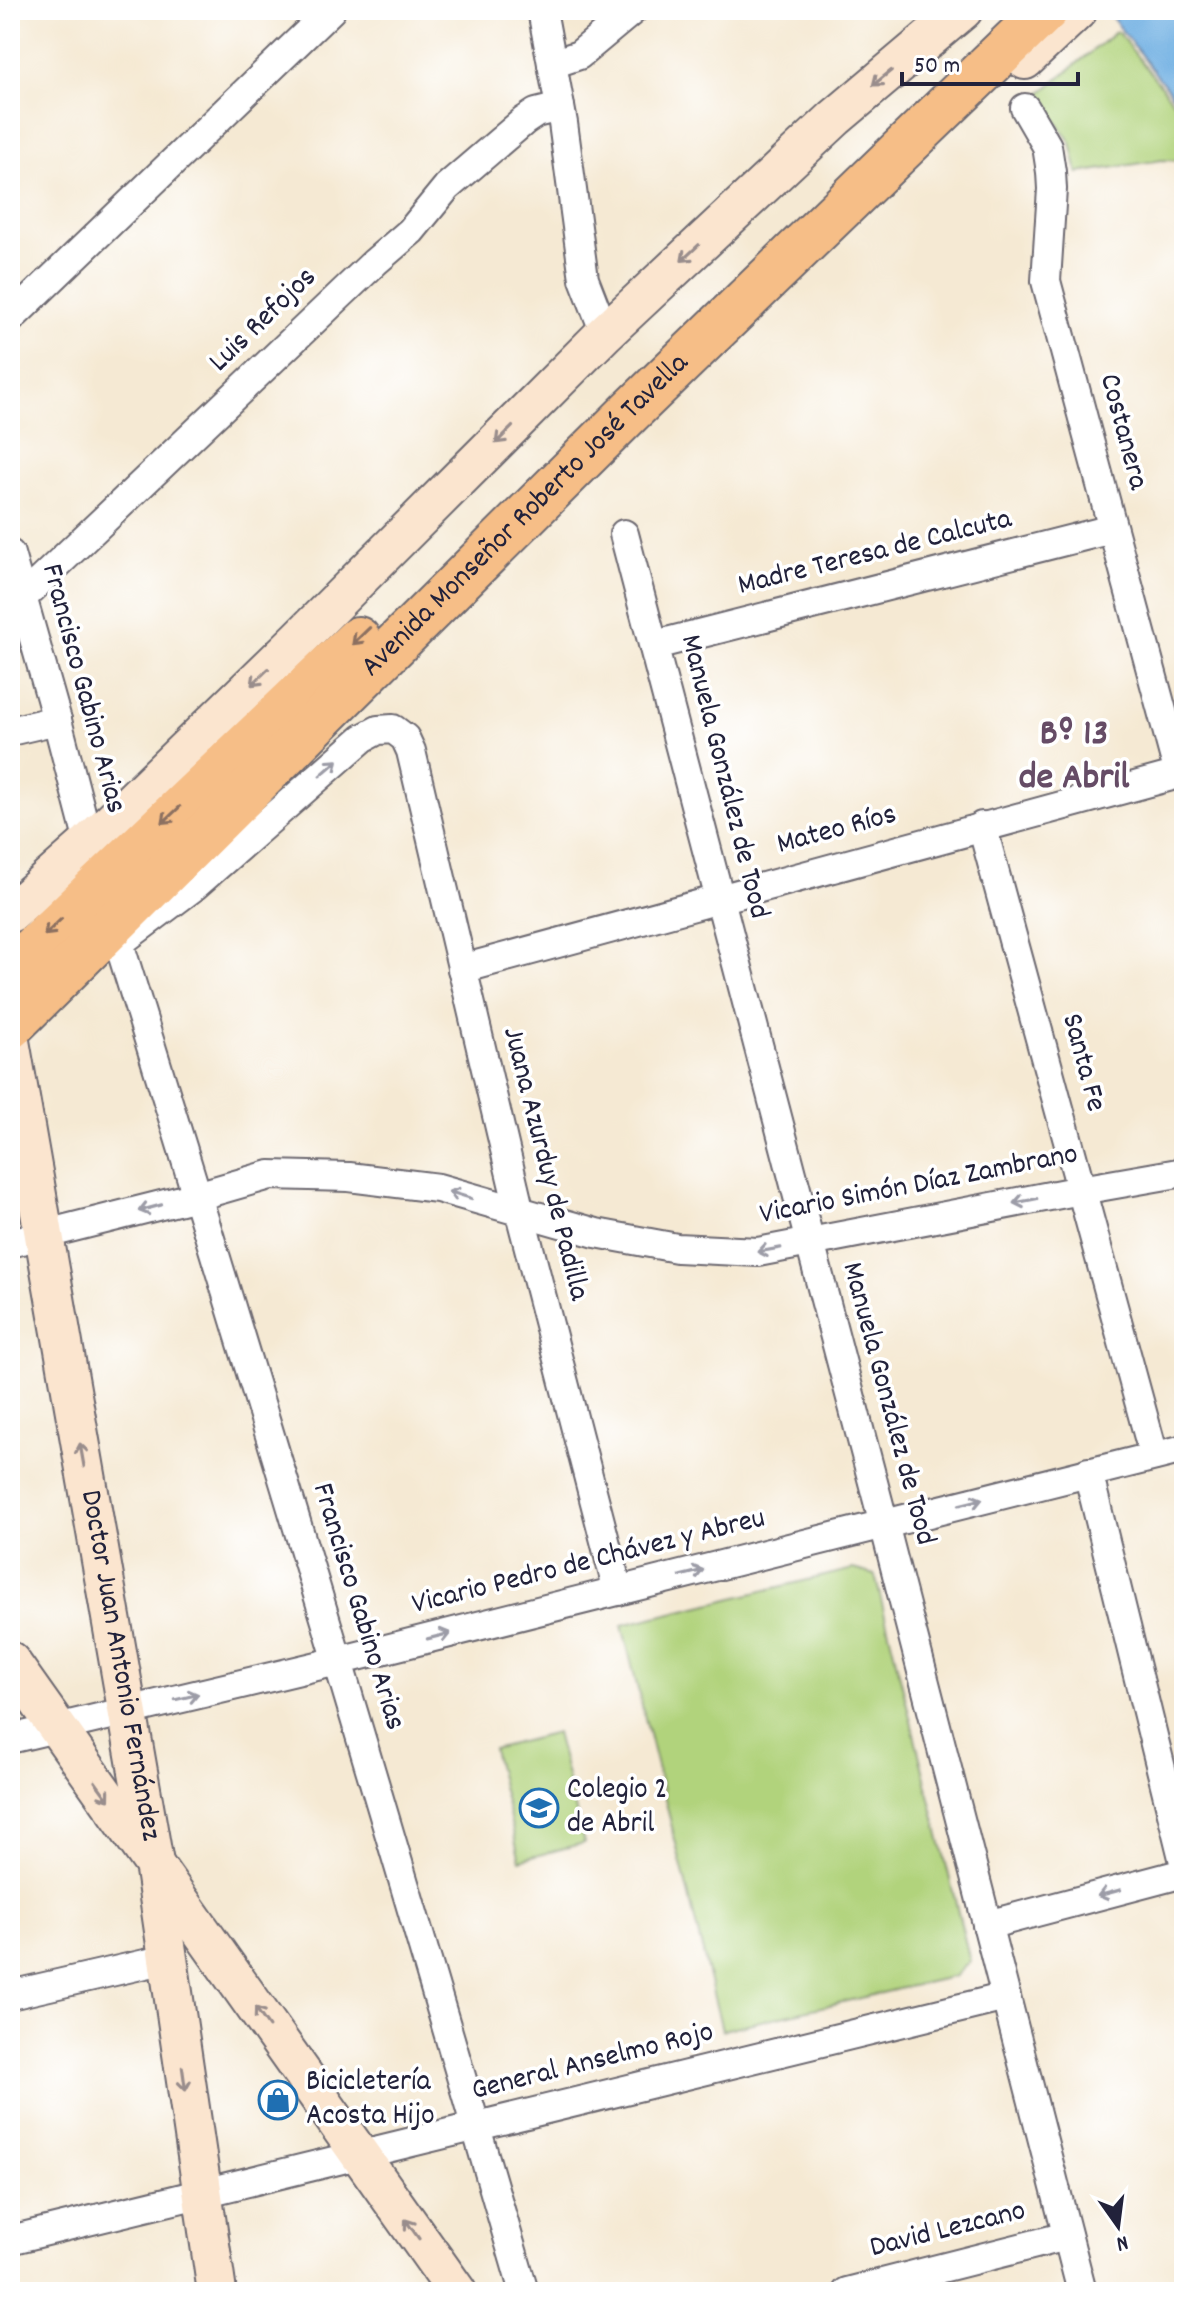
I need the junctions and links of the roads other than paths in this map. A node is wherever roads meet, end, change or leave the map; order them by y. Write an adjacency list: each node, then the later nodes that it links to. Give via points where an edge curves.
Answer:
1 (331, 10): 9 (street)
2 (542, 10): 6 (street)
3 (633, 10): 6 (street, via 579,55)
4 (1078, 10): 5 (street)
5 (1014, 21): 10 (street, one-way to 10, via 835,118); 23 (street, via 638,434); 25 (highway, Avenida Monseñor Roberto José Tavella, one-way to 25); 26 (highway, Avenida Monseñor Roberto José Tavella, via 630,412)
6 (552, 64): 7 (street)
7 (560, 107): 10 (street, via 584,279); 14 (street, Luis Refojos, via 524,121 447,187 411,231)
8 (1025, 108): 11 (street, Costanera, via 1047,146 1051,172 1046,281)
9 (10, 319)
10 (605, 333): 20 (street, one-way to 20)
11 (1112, 529): 15 (street, Madre Teresa de Calcuta); 18 (street, Costanera)
12 (624, 534): 15 (street, Manuela González de Tood)
13 (10, 554): 14 (street, Francisco Gabino Arias)
14 (22, 598): 16 (street, Francisco Gabino Arias)
15 (655, 645): 21 (street, Manuela González de Tood)
16 (57, 720): 17 (street); 20 (street, Francisco Gabino Arias)
17 (10, 731)
18 (1182, 776): 19 (street, Mateo Ríos)
19 (982, 826): 21 (street, Mateo Ríos); 29 (street, Santa Fe)
20 (89, 843): 22 (street)
21 (719, 898): 24 (street, Mateo Ríos); 33 (street, Manuela González de Tood)
22 (10, 913)
23 (119, 943): 24 (street, Juana Azurduy de Padilla, one-way to 24, via 192,888 363,738 393,729 411,751); 26 (street); 30 (street, Francisco Gabino Arias)
24 (462, 969): 31 (street, Juana Azurduy de Padilla)
25 (10, 970)
26 (10, 1027)
27 (10, 1041): 32 (street, Doctor Juan Antonio Fernández)
28 (1184, 1172): 29 (street, Vicario Simón Díaz Zambrano)
29 (1081, 1190): 33 (street, Vicario Simón Díaz Zambrano, one-way to 33); 35 (street, Santa Fe)
30 (197, 1196): 31 (street, Vicario Simón Díaz Zambrano, one-way to 30, via 438,1188 349,1177 270,1175); 32 (street, Vicario Simón Díaz Zambrano, one-way to 32); 40 (street, Francisco Gabino Arias)
31 (520, 1213): 33 (street, Vicario Simón Díaz Zambrano, one-way to 31, via 758,1252 677,1248); 38 (street, Juana Azurduy de Padilla)
32 (26, 1240): 41 (street, Doctor Juan Antonio Fernández, one-way to 32)
33 (809, 1242): 37 (street, Manuela González de Tood)
34 (1184, 1449): 35 (street, Vicario Pedro de Chávez y Abreu)
35 (1154, 1456): 36 (street, Vicario Pedro de Chávez y Abreu)
36 (1088, 1472): 37 (street, Vicario Pedro de Chávez y Abreu, one-way to 36); 44 (street)
37 (884, 1524): 38 (street, Vicario Pedro de Chávez y Abreu, one-way to 37); 47 (street, Manuela González de Tood)
38 (618, 1591): 40 (street, Vicario Pedro de Chávez y Abreu, one-way to 38)
39 (10, 1661): 42 (street)
40 (338, 1661): 41 (street, Vicario Pedro de Chávez y Abreu, one-way to 40); 51 (street, Francisco Gabino Arias)
41 (128, 1711): 42 (street, Vicario Pedro de Chávez y Abreu); 45 (street, Doctor Juan Antonio Fernández)
42 (56, 1728): 43 (street, Vicario Pedro de Chávez y Abreu); 45 (street, one-way to 45)
43 (10, 1739)
44 (1184, 1862)
45 (154, 1863): 48 (street, Doctor Juan Antonio Fernández); 52 (street, one-way to 45)
46 (1184, 1873): 47 (street, one-way to 47)
47 (987, 1925): 50 (street, Manuela González de Tood)
48 (167, 1959): 49 (street); 53 (street, Doctor Juan Antonio Fernández, one-way to 53)
49 (10, 1995)
50 (1006, 1997): 51 (street, General Anselmo Rojo); 54 (street, Manuela González de Tood)
51 (476, 2126): 52 (street, General Anselmo Rojo); 58 (street, Francisco Gabino Arias)
52 (358, 2155): 53 (street, General Anselmo Rojo); 57 (street, one-way to 52)
53 (201, 2194): 55 (street, General Anselmo Rojo); 56 (street, Doctor Juan Antonio Fernández)
54 (1067, 2236): 59 (street, David Lezcano); 60 (street, Manuela González de Tood)
55 (10, 2240)
56 (217, 2292)
57 (457, 2292)
58 (524, 2292)
59 (847, 2292)
60 (1082, 2292)

